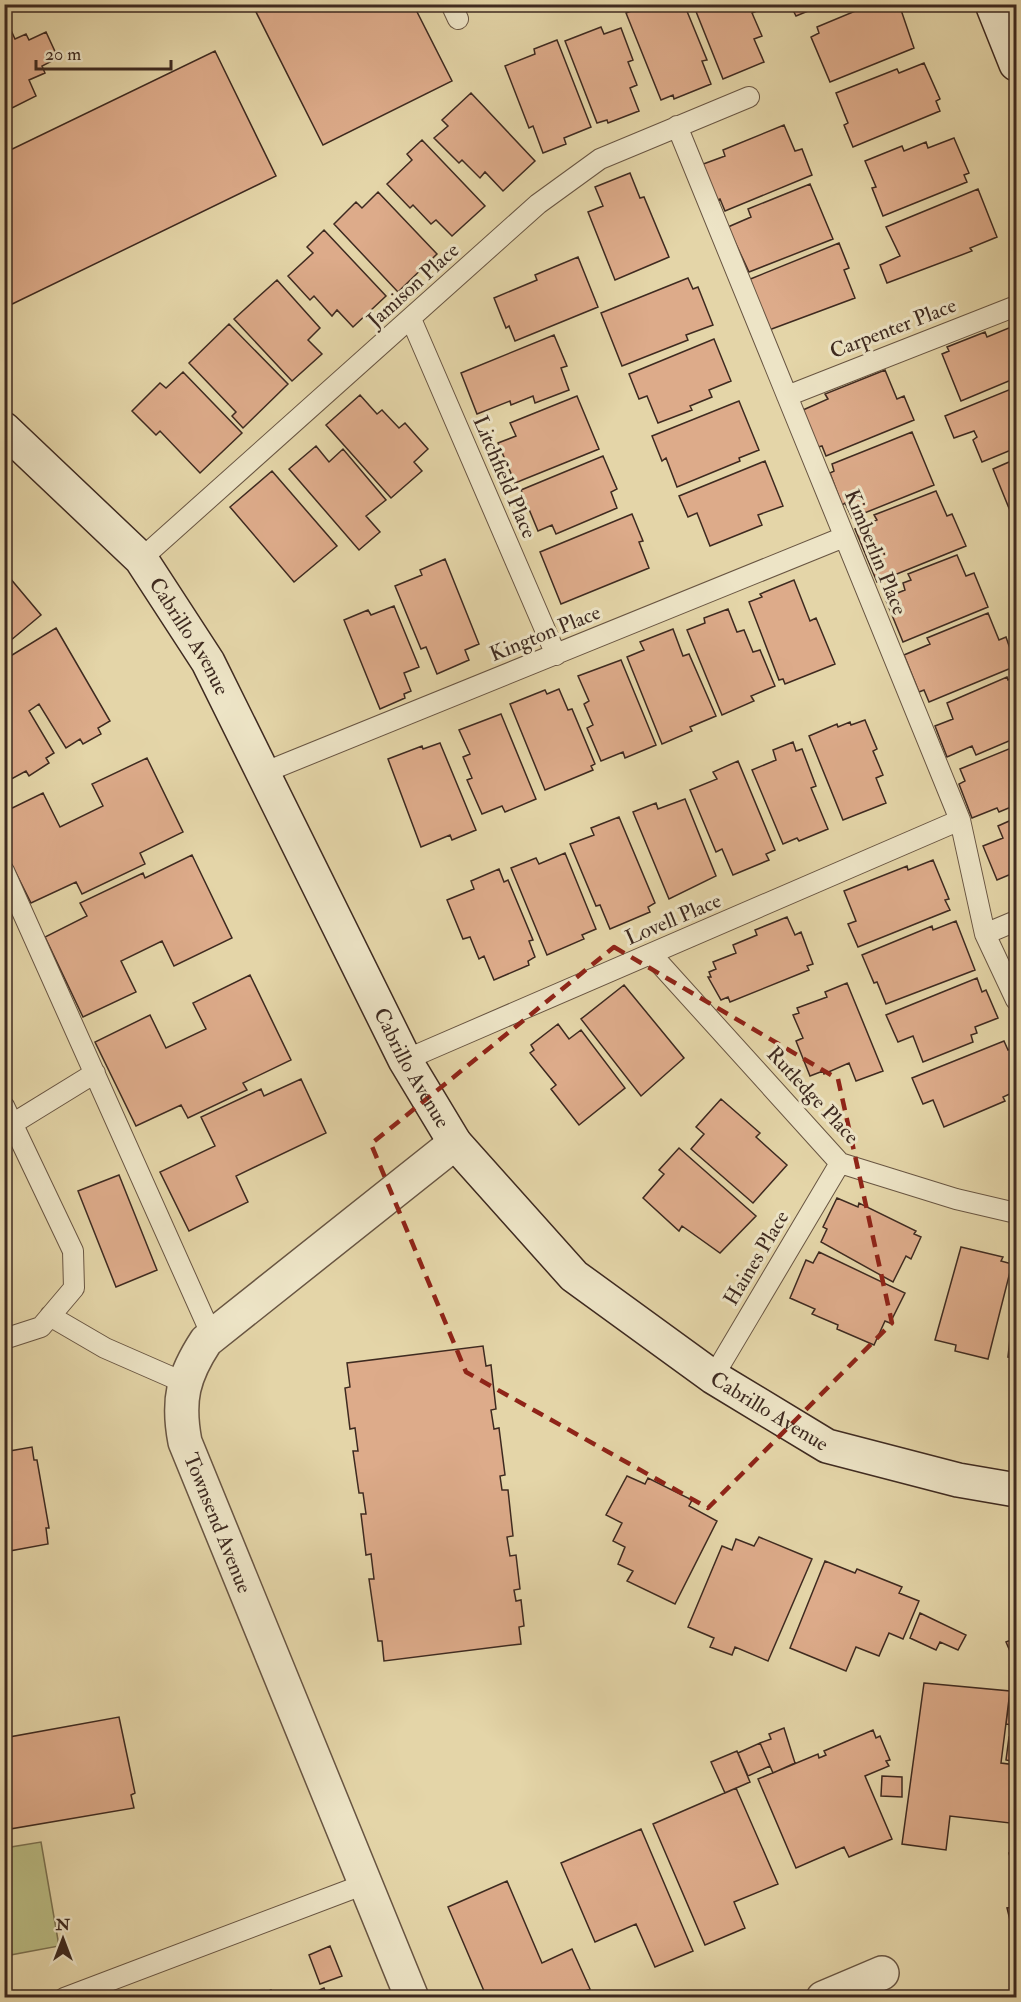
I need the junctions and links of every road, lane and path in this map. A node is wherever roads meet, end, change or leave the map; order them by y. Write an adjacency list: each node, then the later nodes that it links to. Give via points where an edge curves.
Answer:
1 (992, 4): 2 (street)
2 (1017, 64)
3 (749, 97): 4 (lane, Jamison Place)
4 (677, 126): 6 (lane, Jamison Place, via 600,159 538,204); 7 (lane, Kimberlin Place)
5 (1017, 306): 7 (lane, Carpenter Place)
6 (411, 319): 10 (lane, Jamison Place); 11 (lane, Litchfield Place)
7 (787, 396): 9 (lane, Kimberlin Place)
8 (6, 435): 10 (street, Cabrillo Avenue)
9 (844, 537): 11 (lane, Kington Place); 13 (lane, Kimberlin Place)
10 (141, 559): 12 (street, Cabrillo Avenue, via 208,662)
11 (556, 655): 12 (lane, Kington Place)
12 (263, 773): 19 (street, Cabrillo Avenue)
13 (960, 820): 16 (lane, Kimberlin Place); 17 (lane, Lovell Place)
14 (4, 871): 20 (lane)
15 (1017, 921): 16 (lane)
16 (985, 934): 18 (lane, Kimberlin Place)
17 (651, 954): 19 (lane, Lovell Place); 24 (lane, Rutledge Place)
18 (1017, 1000)
19 (405, 1060): 23 (street, Cabrillo Avenue)
20 (95, 1073): 22 (lane); 27 (lane)
21 (4, 1106): 22 (lane)
22 (8, 1127): 26 (lane, via 73,1251 75,1288)
23 (455, 1143): 27 (street, Townsend Avenue); 29 (street, Cabrillo Avenue, via 573,1276)
24 (840, 1163): 25 (lane, Rutledge Place, via 956,1199); 29 (lane, Haines Place)
25 (1017, 1213)
26 (50, 1316): 28 (lane, via 41,1327); 30 (lane, via 105,1347)
27 (212, 1336): 30 (street, Townsend Avenue, via 189,1367)
28 (4, 1339)
29 (713, 1377): 31 (street, Cabrillo Avenue, via 827,1446 958,1480)
30 (185, 1383): 32 (street, Townsend Avenue, via 181,1419 185,1442)
31 (1017, 1490)
32 (365, 1884): 34 (lane); 35 (street, Townsend Avenue)
33 (882, 1973): 36 (street)
34 (64, 1998)
35 (412, 1998)
36 (823, 1998)

